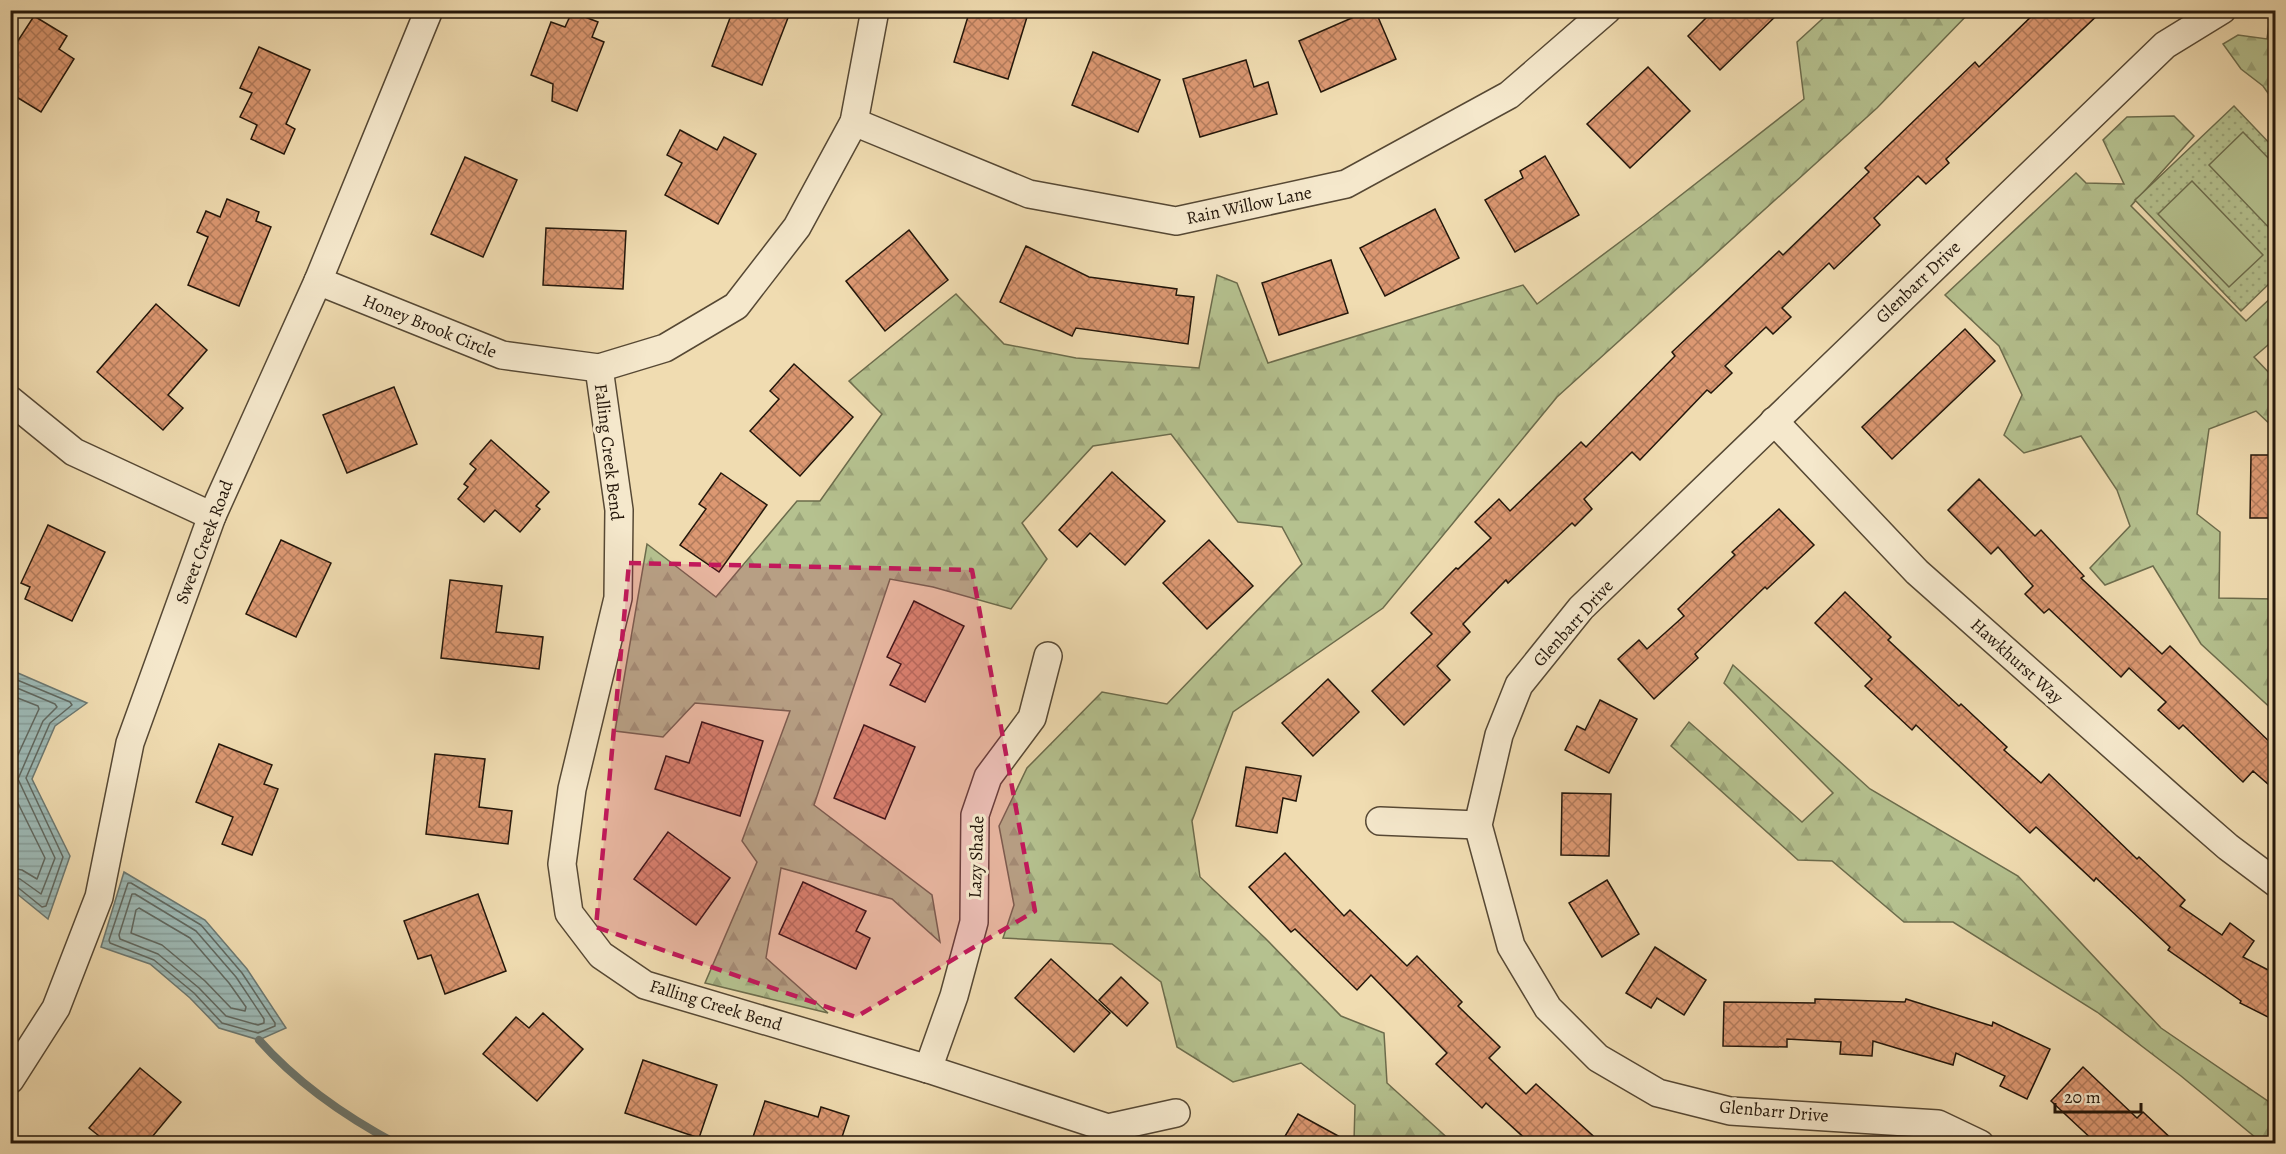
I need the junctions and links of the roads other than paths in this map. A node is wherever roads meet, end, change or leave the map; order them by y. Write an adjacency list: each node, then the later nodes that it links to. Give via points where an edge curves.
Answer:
1 (429, 10): 6 (street, Sweet Creek Road)
2 (875, 10): 5 (street, Honey Brook Circle)
3 (1607, 10): 5 (street, Rain Willow Lane, via 1509,95 1346,184 1176,220 1029,194)
4 (2222, 10): 9 (street, Glenbarr Drive, via 2164,45)
5 (854, 122): 7 (street, Honey Brook Circle, via 797,227 736,306 665,348)
6 (318, 280): 7 (street, Honey Brook Circle, via 502,355); 10 (street, Sweet Creek Road)
7 (599, 368): 15 (street, Falling Creek Bend, via 619,510 618,598 572,789 562,864 569,913 601,955 645,985)
8 (10, 400): 10 (street, via 74,452)
9 (1774, 422): 13 (street, Glenbarr Drive, via 1581,608 1519,685 1499,735); 14 (street, Hawkhurst Way, via 1917,572 2210,831)
10 (212, 516): 16 (street, Sweet Creek Road, via 130,743 99,897 56,1008)
11 (1048, 656): 15 (street, Lazy Shade, via 1032,718 988,777 975,815 974,922 954,996)
12 (1380, 821): 13 (street)
13 (1478, 825): 18 (street, Glenbarr Drive, via 1511,946 1548,1008 1598,1058 1658,1093 1730,1111 1938,1124)
14 (2276, 883)
15 (928, 1069): 17 (street, Falling Creek Bend, via 1108,1128)
16 (10, 1080)
17 (1176, 1113)
18 (1980, 1143)

